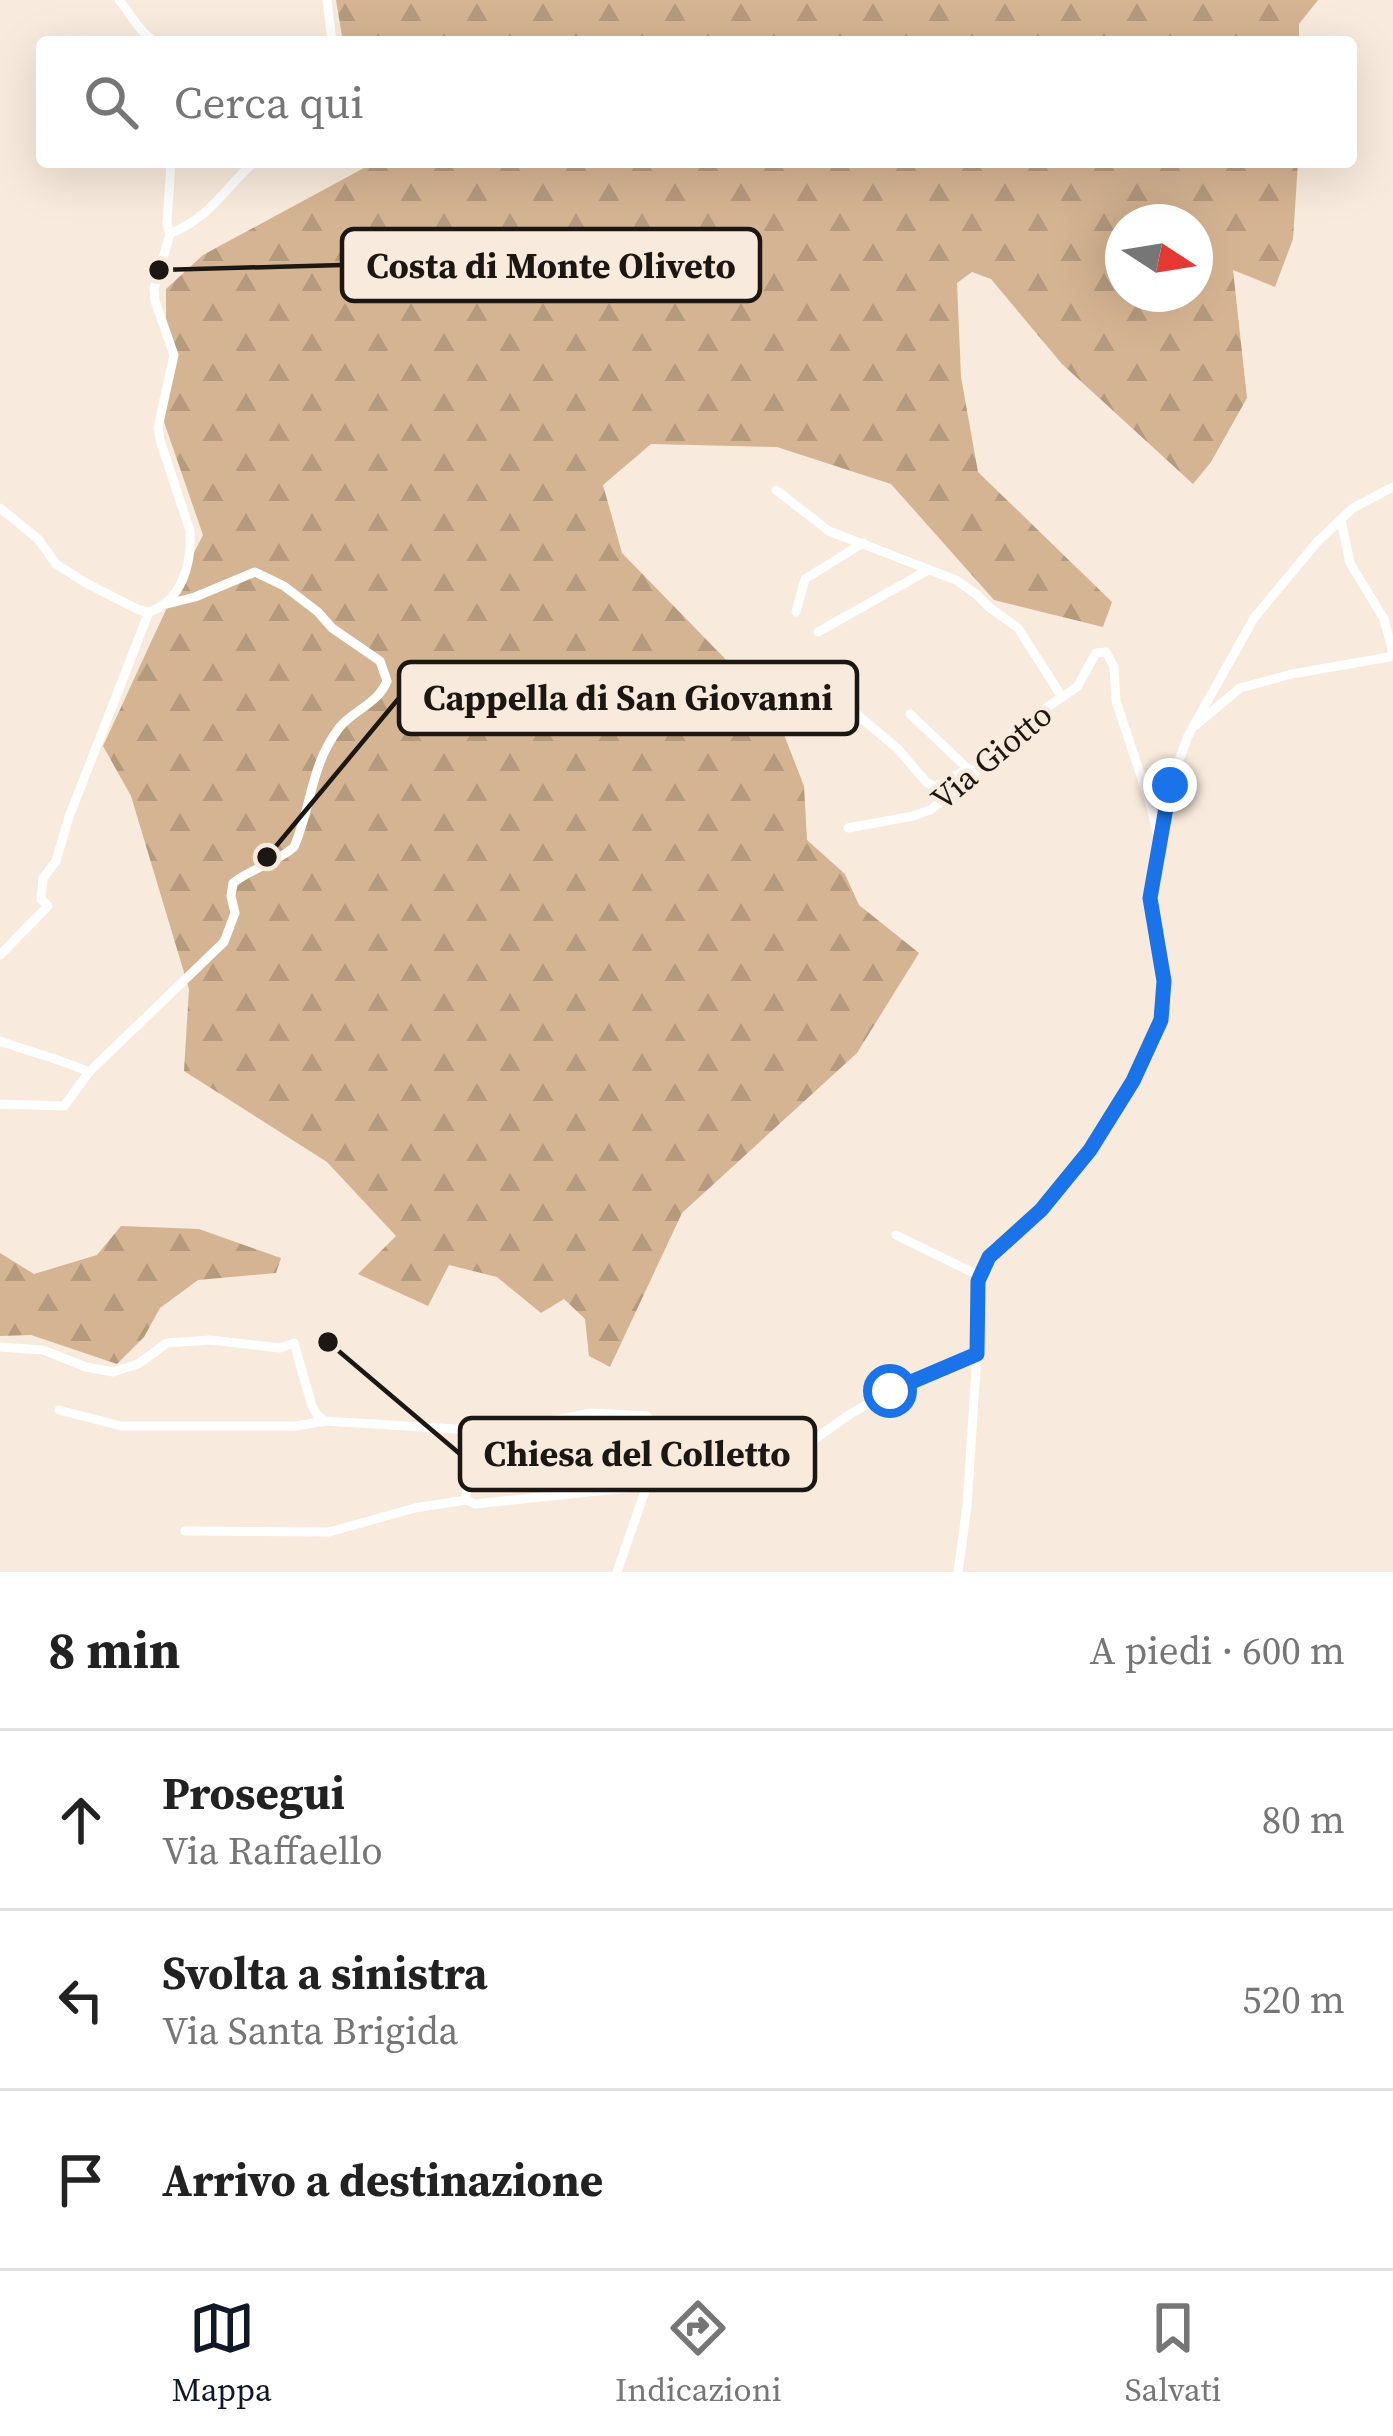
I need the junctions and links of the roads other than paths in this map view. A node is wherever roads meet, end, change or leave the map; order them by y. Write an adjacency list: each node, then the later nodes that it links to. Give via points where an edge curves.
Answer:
1 (118, 0): 3 (street)
2 (327, 0): 4 (street)
3 (145, 36)
4 (331, 36)
5 (171, 168): 7 (street)
6 (247, 168): 7 (street, via 216,206)
7 (170, 234): 14 (street, via 154,289 174,356 158,427 191,545 188,569)
8 (1393, 487): 11 (street)
9 (776, 490): 12 (street, via 829,531)
10 (0, 508): 15 (street, via 56,564)
11 (1341, 520): 21 (street, via 1254,618); 21 (street, via 1350,563 1384,620 1393,653 1240,688)
12 (863, 543): 13 (street); 16 (street, via 805,578)
13 (928, 570): 17 (street); 18 (street, via 956,580 1018,628)
14 (167, 604): 15 (street); 29 (street, via 256,572 380,661 387,681 382,694 340,725 315,771 294,847 233,883 236,913 224,942)
15 (149, 612): 27 (street, via 43,878 48,906)
16 (796, 612)
17 (818, 632)
18 (1062, 698): 22 (street, Via Giotto); 24 (street, Via Giotto, via 1096,653 1111,656 1116,701)
19 (854, 712): 22 (street, via 935,787)
20 (910, 714): 22 (street)
21 (1191, 730): 23 (street)
22 (973, 770): 25 (street, Via Giotto, via 930,810)
23 (1175, 772): 24 (street); 26 (street)
24 (1150, 803): 26 (street)
25 (848, 829)
26 (1159, 838): 32 (street, via 1150,898 1164,981 1161,1020 1090,1150)
27 (0, 955)
28 (0, 1041): 29 (street)
29 (89, 1072): 30 (street, via 64,1106)
30 (0, 1104)
31 (896, 1235): 32 (street)
32 (980, 1276): 34 (street)
33 (0, 1347): 36 (street, via 43,1350 113,1372 167,1343 294,1342 312,1406)
34 (977, 1354): 38 (street, via 890,1391 800,1450 765,1460); 43 (street)
35 (59, 1410): 36 (street, via 121,1426)
36 (325, 1421): 37 (street)
37 (470, 1428): 38 (street, via 592,1413 647,1416); 40 (street)
38 (663, 1439): 39 (street)
39 (647, 1486): 40 (street); 42 (street)
40 (466, 1500): 41 (street, via 329,1532)
41 (185, 1532)
42 (617, 1572)
43 (958, 1572)

